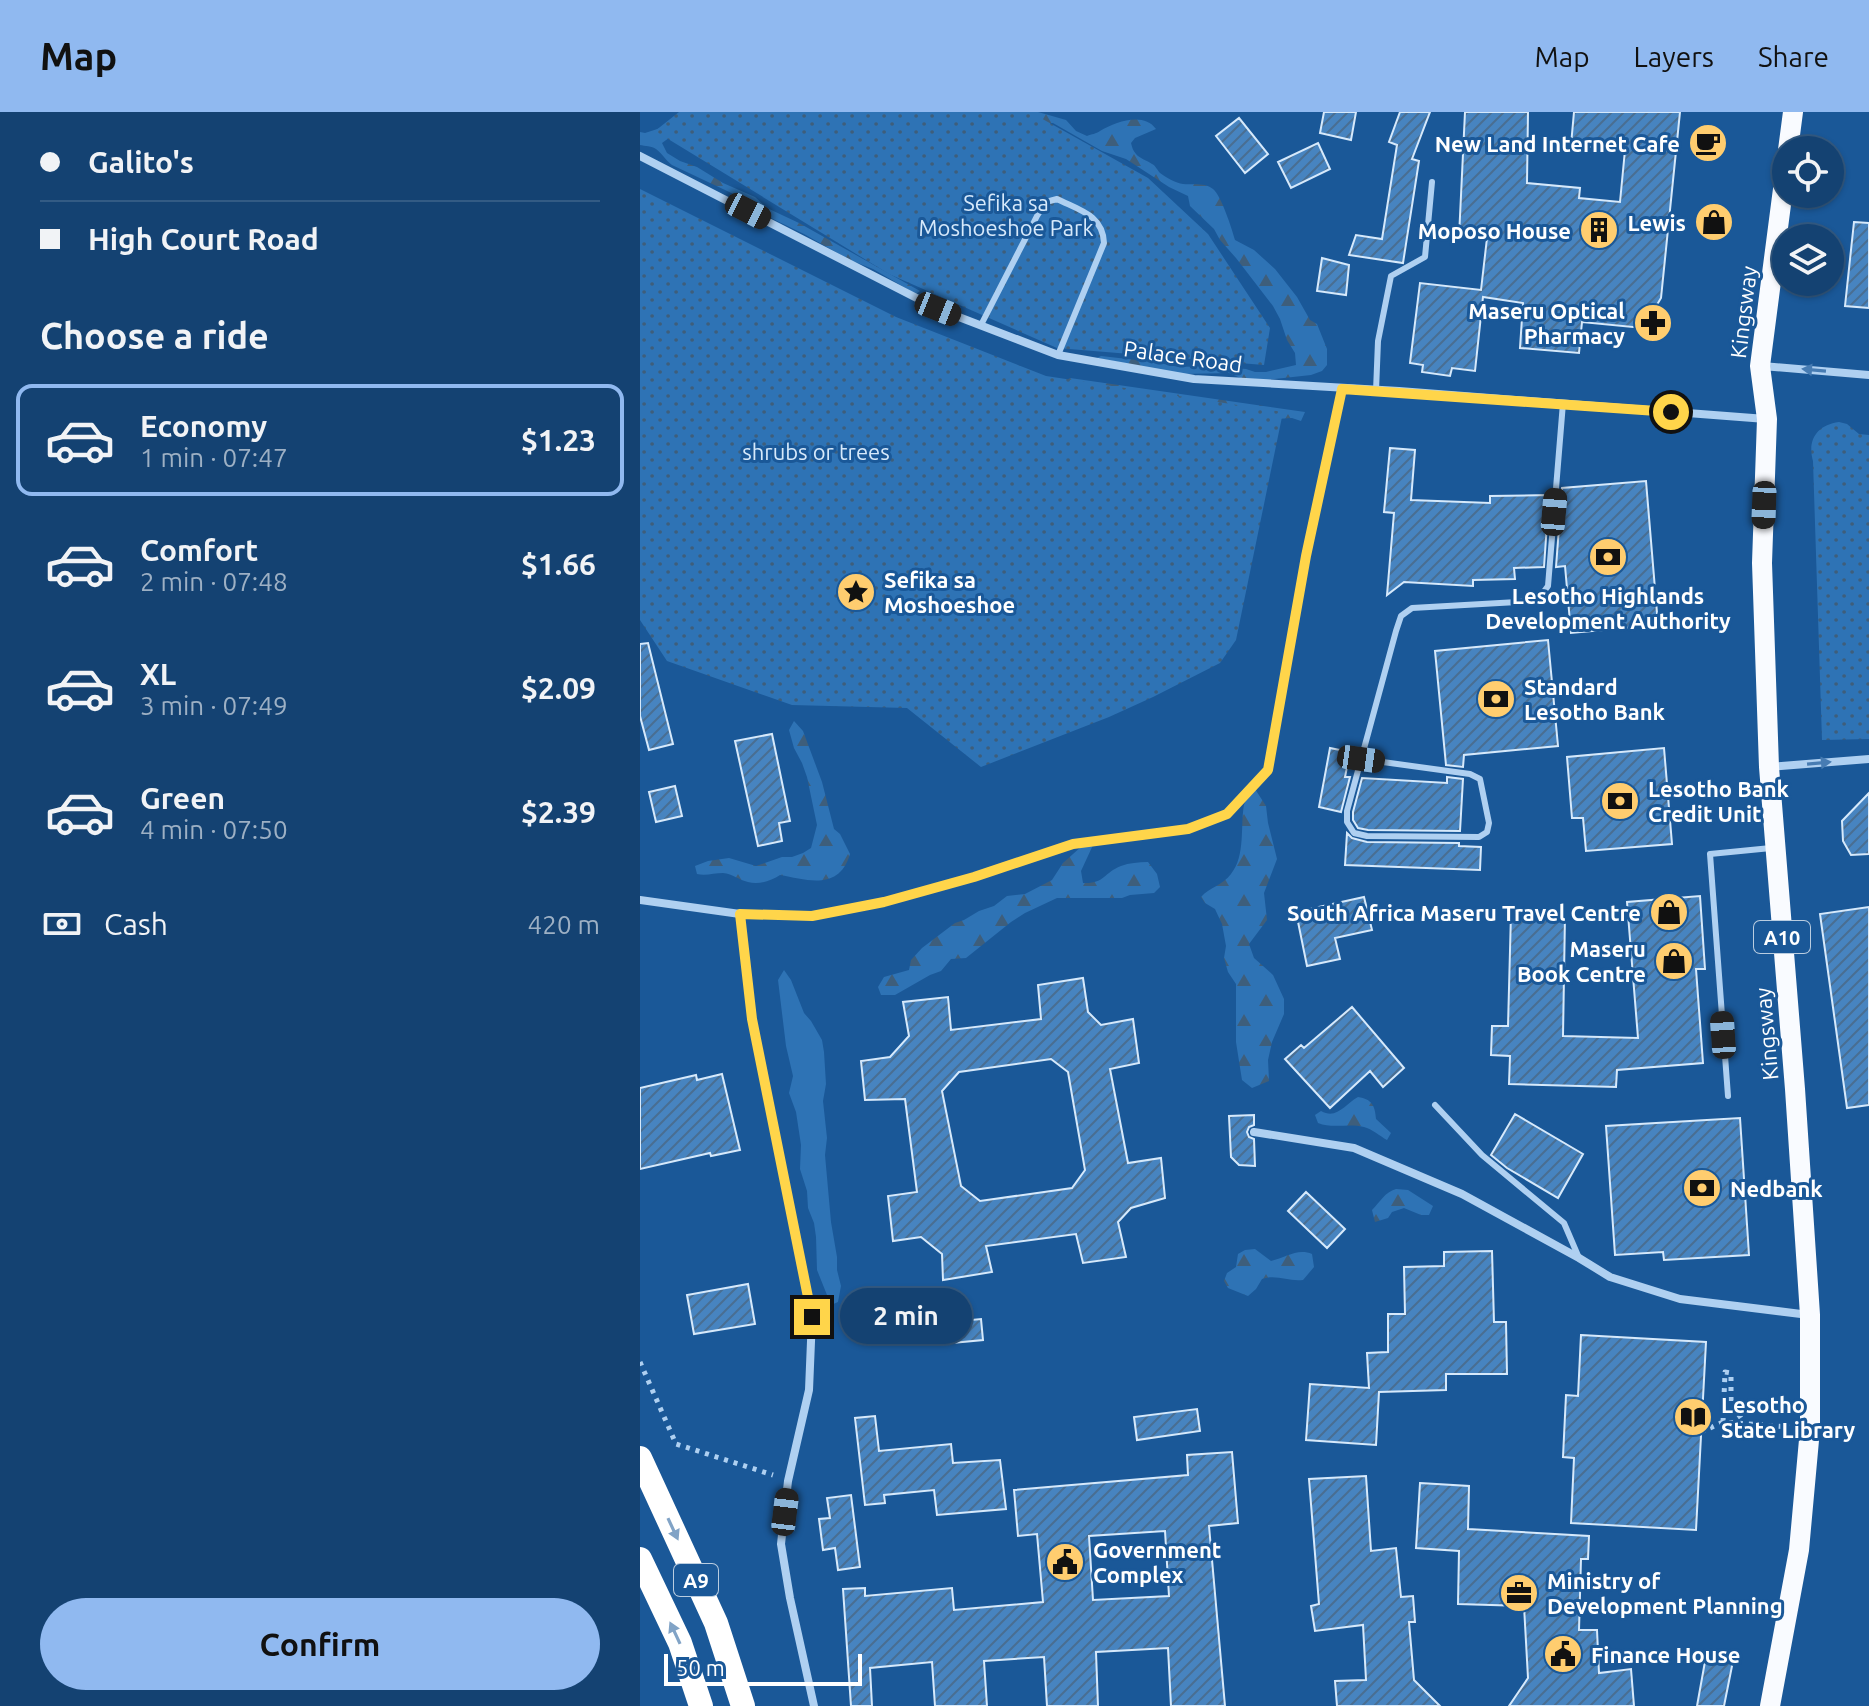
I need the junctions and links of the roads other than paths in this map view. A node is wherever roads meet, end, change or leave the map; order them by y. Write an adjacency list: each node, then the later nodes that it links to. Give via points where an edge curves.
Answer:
1 (1793, 112): 2 (main road)
2 (1790, 136)
3 (640, 156): 6 (street, Palace Road, via 938,309)
4 (1432, 182): 11 (lane, via 1425,257 1391,276 1378,341)
5 (1781, 208): 8 (main road, Kingsway / A10)
6 (981, 325): 7 (street, Palace Road); 7 (lane, via 1037,216 1046,202 1057,199 1095,218 1104,232)
7 (1058, 355): 10 (street, Palace Road, via 1194,379)
8 (1760, 366): 9 (street, one-way to 8); 13 (main road, Kingsway / A10)
9 (1869, 375)
10 (1342, 389): 11 (street, Palace Road); 19 (street, via 1268,770 1227,814 1188,829 1073,844 884,902 812,916)
11 (1376, 391): 12 (street, Palace Road)
12 (1563, 403): 13 (street, Palace Road); 14 (lane, via 1548,586 1537,601 1412,608 1401,616)
13 (1767, 419): 16 (main road, Kingsway / A10, via 1762,563)
14 (1361, 759): 14 (lane, via 1347,811 1354,833 1479,837 1487,832 1480,779)
15 (1869, 759): 16 (street, one-way to 15)
16 (1769, 767): 17 (main road, Kingsway / A10)
17 (1774, 848): 20 (lane, via 1710,854); 24 (main road, Kingsway / A10)
18 (640, 900): 19 (street)
19 (740, 914): 29 (street, via 752,1019 812,1317 809,1390 788,1481 781,1544)
20 (1728, 1096)
21 (1435, 1105): 23 (lane, via 1482,1155 1564,1223)
22 (1254, 1132): 23 (street, via 1354,1148 1462,1194)
23 (1579, 1258): 24 (street, via 1610,1277 1680,1299)
24 (1810, 1315): 30 (main road, Kingsway / A10, via 1810,1429 1799,1550)
25 (640, 1458): 28 (highway, A9, one-way to 28, via 716,1623)
26 (640, 1559): 27 (highway, A9, one-way to 26, via 680,1643)
27 (701, 1706)
28 (743, 1706)
29 (814, 1706)
30 (1770, 1706)

